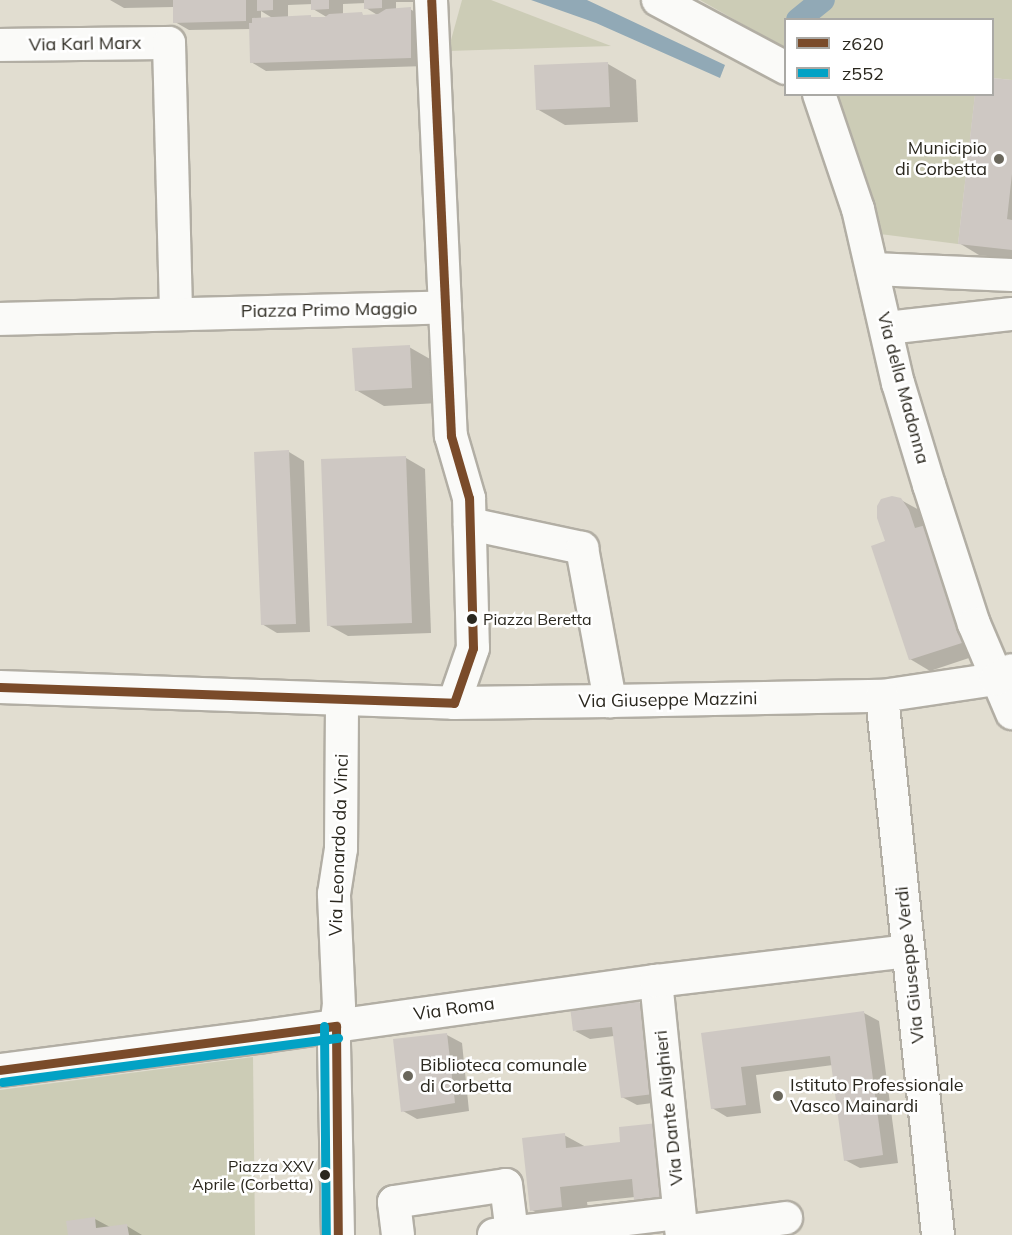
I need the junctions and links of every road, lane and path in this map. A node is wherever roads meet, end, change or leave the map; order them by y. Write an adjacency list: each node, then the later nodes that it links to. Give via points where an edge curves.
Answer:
1 (431, 0): 8 (street)
2 (658, 0): 4 (street)
3 (0, 45): 9 (street, Via Karl Marx, via 169,43)
4 (784, 67)
5 (820, 96): 6 (street, Via della Madonna, via 858,209)
6 (873, 268): 7 (street); 12 (street, Via della Madonna)
7 (1012, 275)
8 (445, 307): 9 (street, Piazza Primo Maggio); 13 (street, via 451,436 469,498)
9 (176, 314): 11 (street, Piazza Primo Maggio)
10 (1012, 314): 12 (street)
11 (0, 319)
12 (887, 328): 14 (street, Via della Madonna, via 898,382 974,624)
13 (470, 524): 18 (street, via 582,548); 19 (street, via 473,648)
14 (1004, 674): 16 (street, Via Giuseppe Mazzini); 20 (street, Via della Madonna)
15 (0, 687): 17 (street, Via Giuseppe Mazzini)
16 (882, 696): 18 (street, Via Giuseppe Mazzini); 21 (street, Via Giuseppe Verdi)
17 (342, 700): 19 (street, Via Giuseppe Mazzini); 23 (street, Via Leonardo da Vinci, via 342,838 334,894 339,1006)
18 (610, 701): 19 (street, Via Giuseppe Mazzini)
19 (454, 703)
20 (1012, 712)
21 (908, 951): 22 (street, Via Roma); 30 (street, Via Giuseppe Verdi)
22 (656, 981): 23 (street, Via Roma); 26 (street, Via Dante Alighieri)
23 (336, 1026): 24 (street, Via Roma); 28 (street, Via Leonardo da Vinci)
24 (0, 1070)
25 (786, 1218): 26 (street)
26 (681, 1227): 27 (street)
27 (503, 1234): 29 (street, via 506,1185 394,1202)
28 (338, 1235)
29 (398, 1235)
30 (938, 1235)

